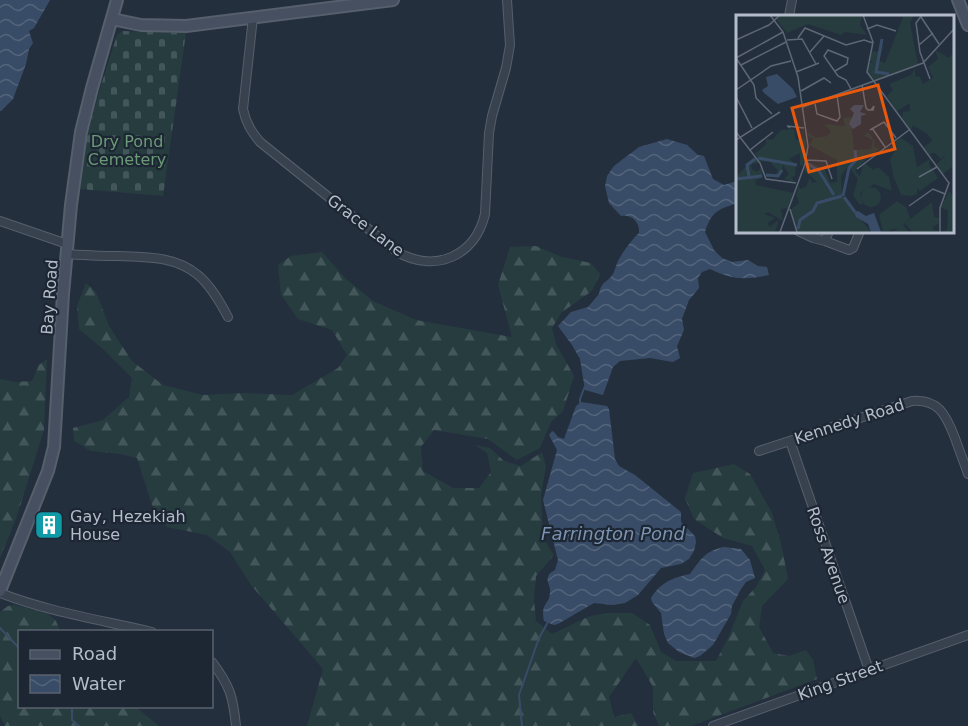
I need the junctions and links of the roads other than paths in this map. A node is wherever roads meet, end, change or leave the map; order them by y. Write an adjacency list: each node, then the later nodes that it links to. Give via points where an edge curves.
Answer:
1 (117, 0): 8 (main road, Bay Road)
2 (393, 0): 7 (main road)
3 (507, 0): 7 (street, Grace Lane, via 510,45 489,133 483,224 466,249 438,261 417,260 398,252 250,131 243,109)
4 (792, 0): 6 (street)
5 (958, 0): 9 (main road)
6 (789, 15)
7 (253, 17): 8 (main road, via 175,27)
8 (112, 19): 15 (main road, Bay Road, via 81,132)
9 (968, 25)
10 (0, 221): 15 (street)
11 (800, 232): 14 (street)
12 (829, 232): 14 (street)
13 (860, 232): 14 (street, via 851,250)
14 (825, 241)
15 (67, 249): 16 (street, via 178,263 205,282); 20 (main road, Bay Road, via 54,447)
16 (228, 316)
17 (790, 441): 18 (street, Kennedy Road); 19 (street, Kennedy Road, via 923,400 948,419); 24 (street, Ross Avenue)
18 (759, 451)
19 (968, 474)
20 (0, 592): 21 (street, via 21,602)
21 (143, 630)
22 (968, 635): 24 (street, King Street)
23 (213, 663): 25 (street, via 233,699)
24 (869, 670): 26 (street, King Street)
25 (236, 726)
26 (713, 726)

